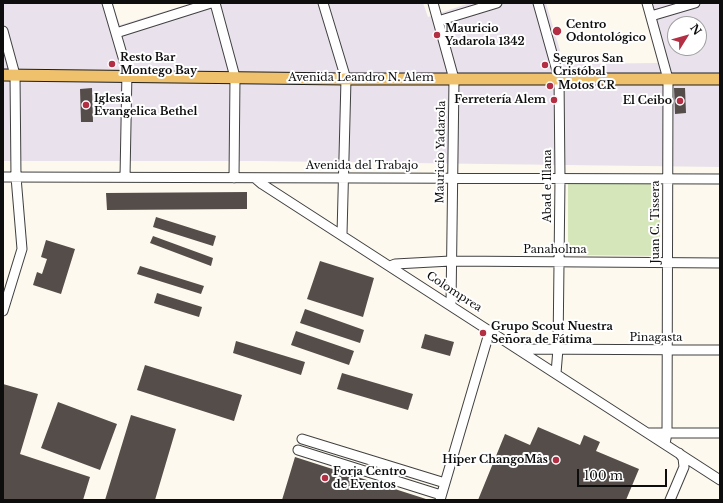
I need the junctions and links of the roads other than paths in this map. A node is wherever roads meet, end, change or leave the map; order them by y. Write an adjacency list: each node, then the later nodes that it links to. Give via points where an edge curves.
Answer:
1 (107, 3): 13 (street)
2 (211, 3): 13 (street)
3 (215, 3): 17 (street)
4 (323, 3): 21 (street)
5 (433, 3): 11 (street, Mauricio Yadarola)
6 (498, 3): 11 (street)
7 (538, 3): 19 (street, Abad e Illana)
8 (647, 3): 10 (street, Juan C. Tissera)
9 (695, 3): 10 (street)
10 (650, 16): 20 (street, Juan C. Tissera)
11 (438, 21): 18 (street, Mauricio Yadarola)
12 (3, 31): 15 (street)
13 (116, 33): 16 (street)
14 (3, 75): 15 (main road, Avenida Leandro N. Alem)
15 (15, 75): 16 (main road, Avenida Leandro N. Alem); 25 (street)
16 (127, 76): 17 (main road, Avenida Leandro N. Alem); 23 (street)
17 (235, 77): 21 (main road, Avenida Leandro N. Alem); 26 (street)
18 (454, 78): 19 (main road, Avenida Leandro N. Alem); 21 (main road, Avenida Leandro N. Alem); 29 (street, Mauricio Yadarola)
19 (559, 78): 20 (main road, Avenida Leandro N. Alem); 31 (street, Abad e Illana)
20 (668, 78): 22 (main road, Avenida Leandro N. Alem); 30 (street, Juan C. Tissera)
21 (346, 79): 28 (street)
22 (720, 79)
23 (125, 176): 25 (street, Avenida del Trabajo); 26 (street, Avenida del Trabajo)
24 (3, 177): 25 (street, Avenida del Trabajo)
25 (16, 177): 40 (street, via 22,253)
26 (234, 178): 27 (street, Avenida del Trabajo)
27 (255, 178): 28 (street, Avenida del Trabajo); 33 (street, Colomprea)
28 (345, 178): 29 (street, Avenida del Trabajo); 33 (street)
29 (452, 178): 31 (street, Avenida del Trabajo); 34 (street, Mauricio Yadarola)
30 (668, 178): 31 (street, Avenida del Trabajo); 32 (street, Avenida del Trabajo); 36 (street, Juan C. Tissera)
31 (560, 179): 35 (street, Abad e Illana)
32 (720, 179)
33 (342, 234): 38 (street, Colomprea)
34 (451, 261): 35 (street, Panaholma); 38 (street, Panaholma); 39 (street, Mauricio Yadarola)
35 (559, 262): 36 (street, Panaholma); 43 (street, Abad e Illana)
36 (667, 262): 37 (street, Panaholma); 44 (street, Juan C. Tissera)
37 (720, 263)
38 (390, 266): 39 (street, Colomprea)
39 (451, 304): 41 (street, Colomprea)
40 (3, 311)
41 (490, 330): 42 (street, Colomprea); 59 (street)
42 (520, 349): 43 (street, Pinagasta); 46 (street, Colomprea)
43 (558, 349): 44 (street, Pinagasta); 46 (street, Abad e Illana)
44 (667, 350): 45 (street, Pinagasta); 48 (street, Juan C. Tissera)
45 (720, 350)
46 (556, 373): 47 (street, Colomprea)
47 (648, 433): 48 (street); 51 (street, Colomprea)
48 (667, 433): 49 (street); 51 (street, Juan C. Tissera)
49 (720, 433)
50 (302, 440): 52 (street)
51 (665, 444): 54 (street, Colomprea)
52 (326, 447): 55 (street); 59 (street)
53 (298, 450): 55 (street)
54 (679, 453): 56 (street, Colomprea); 57 (street)
55 (323, 458): 60 (street)
56 (697, 464): 57 (street); 58 (street, Colomprea)
57 (684, 467): 61 (street)
58 (720, 480)
59 (445, 483): 60 (street)
60 (440, 498)
61 (670, 500)

